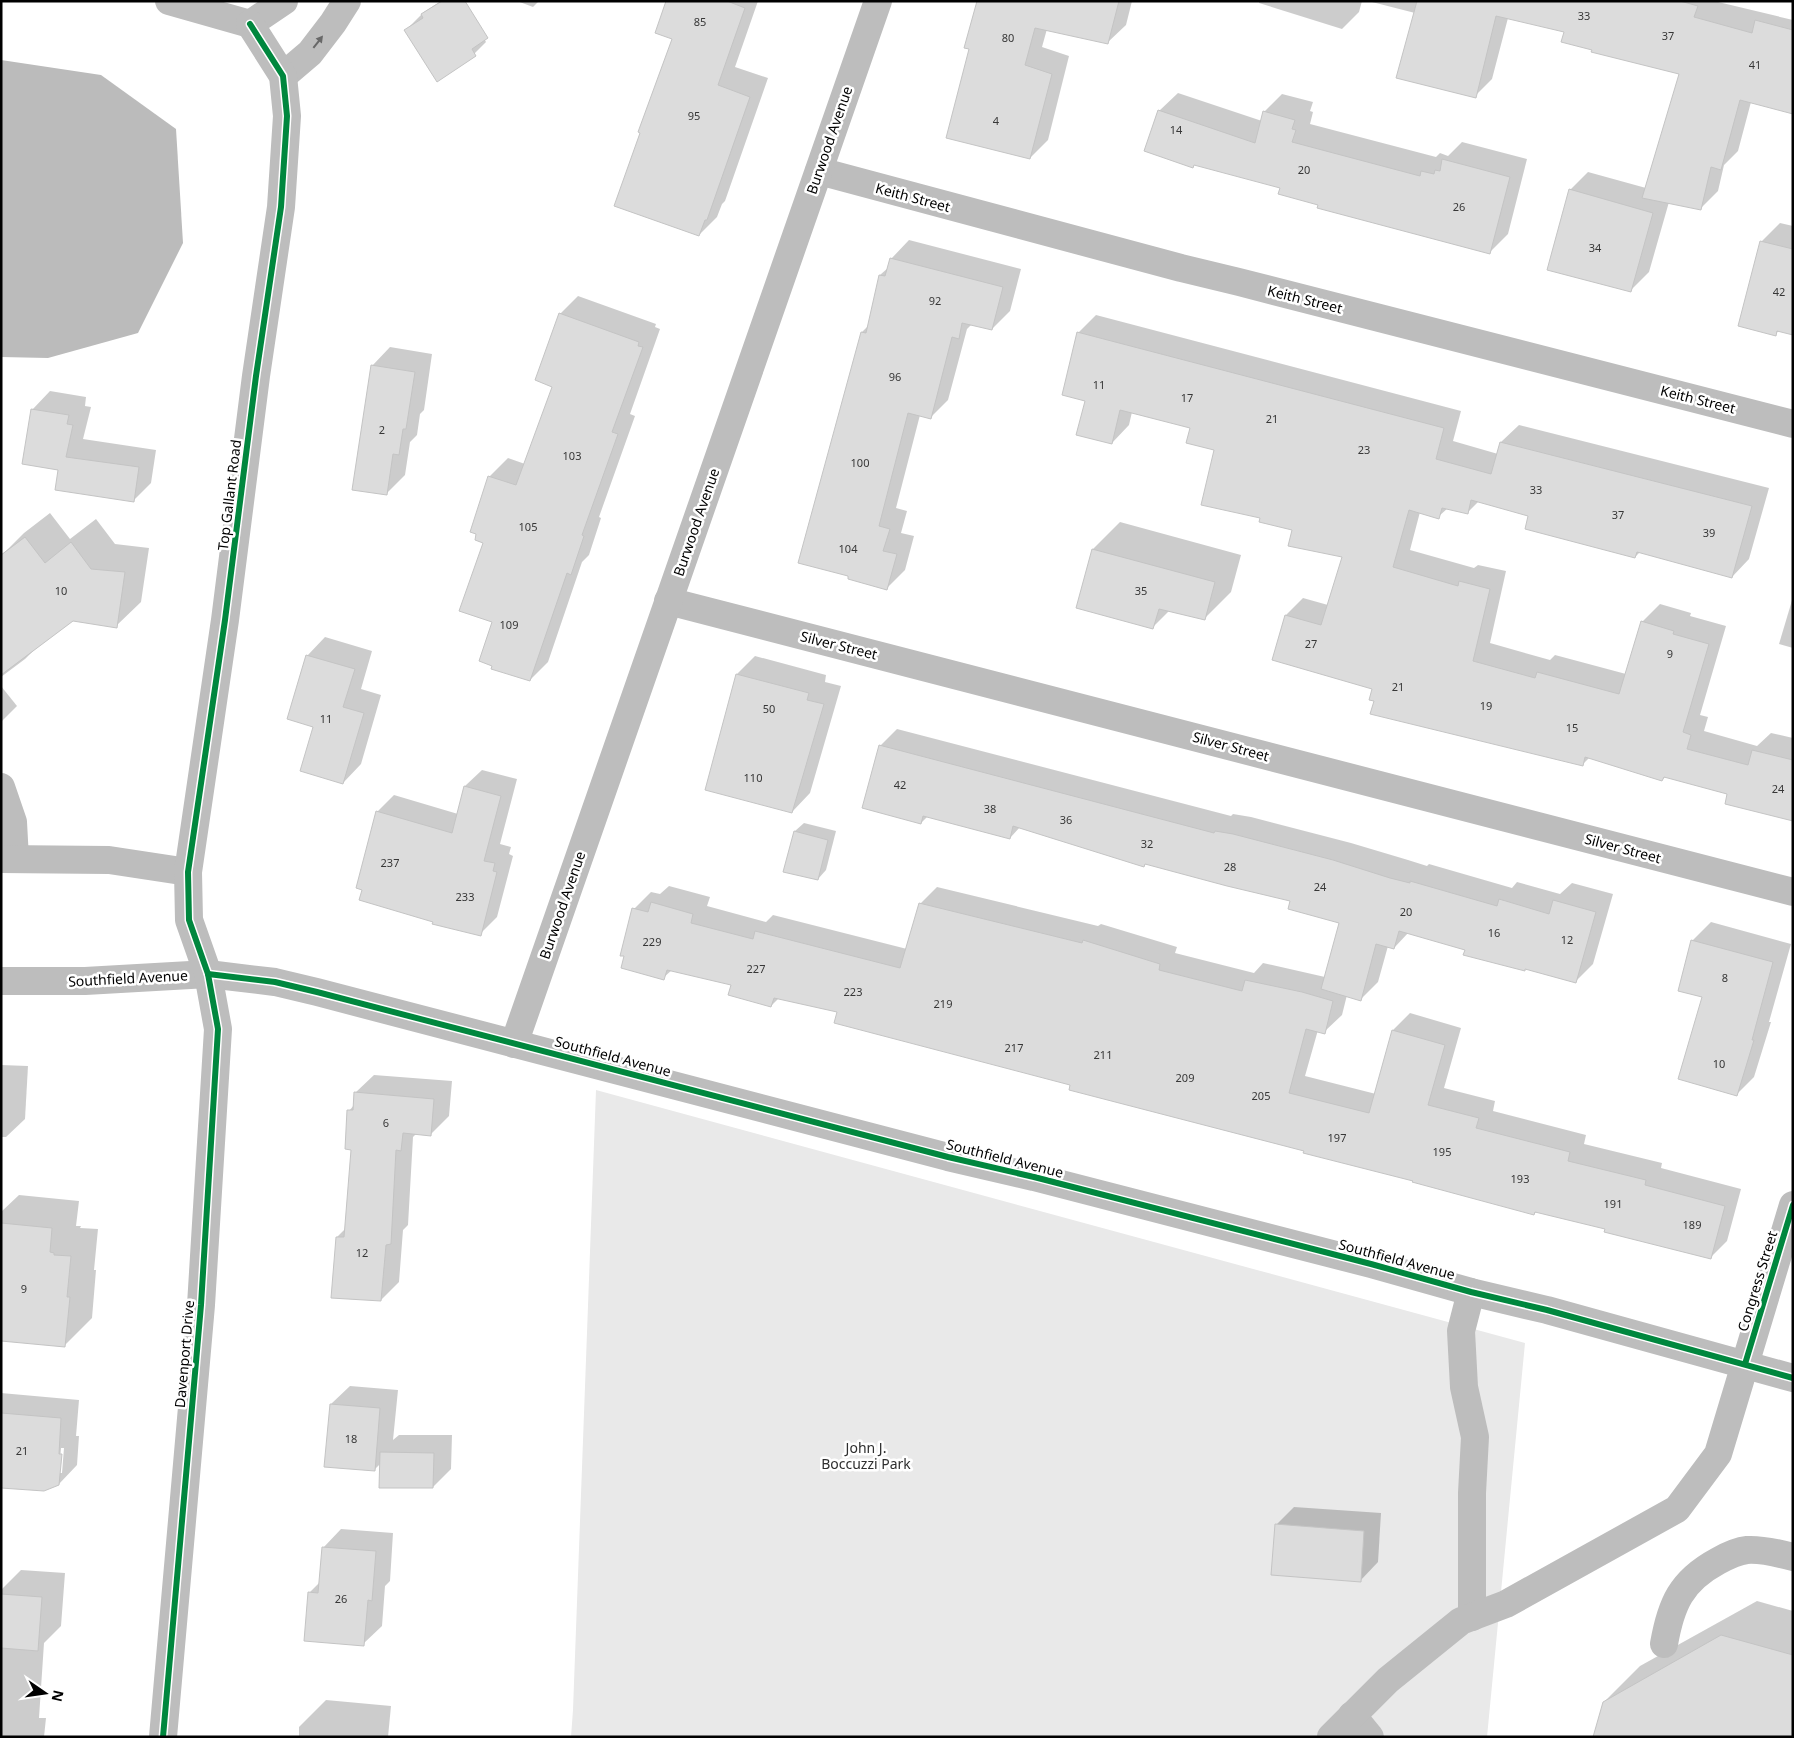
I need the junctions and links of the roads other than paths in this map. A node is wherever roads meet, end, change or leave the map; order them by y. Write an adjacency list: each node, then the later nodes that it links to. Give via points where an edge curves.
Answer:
1 (169, 1): 5 (street)
2 (284, 1): 5 (street)
3 (347, 1): 6 (street, one-way to 3, via 310,53)
4 (878, 1): 7 (street, Burwood Avenue)
5 (250, 24): 6 (street, Top Gallant Road)
6 (283, 76): 12 (street, Top Gallant Road, via 287,116 281,207)
7 (819, 171): 8 (street, Keith Street, via 1181,268); 9 (street, Burwood Avenue)
8 (1793, 424)
9 (668, 601): 13 (street, Silver Street); 16 (street, Burwood Avenue)
10 (1, 787): 11 (street, via 12,822)
11 (8, 859): 12 (street, via 110,860)
12 (188, 872): 14 (street, Top Gallant Road, via 188,920)
13 (1793, 892)
14 (208, 974): 15 (street, Southfield Avenue, via 94,981); 16 (street, Southfield Avenue, via 275,982); 25 (street, Davenport Drive, via 218,1029 216,1074 202,1305)
15 (1, 981)
16 (514, 1044): 18 (street, Southfield Avenue)
17 (1793, 1205): 19 (street, Congress Street)
18 (1471, 1292): 19 (street, Southfield Avenue); 22 (street, via 1461,1331 1464,1387 1475,1437)
19 (1745, 1364): 20 (street, Southfield Avenue); 22 (street, Congress Street, via 1718,1454 1677,1509 1506,1604)
20 (1793, 1378)
21 (1793, 1557): 23 (street, via 1747,1550 1729,1555 1708,1567 1688,1582 1676,1600)
22 (1472, 1617): 24 (street, Congress Street, via 1461,1621 1388,1680)
23 (1664, 1644)
24 (1352, 1715): 26 (street, Congress Street); 27 (street)
25 (163, 1737)
26 (1331, 1737)
27 (1370, 1737)

